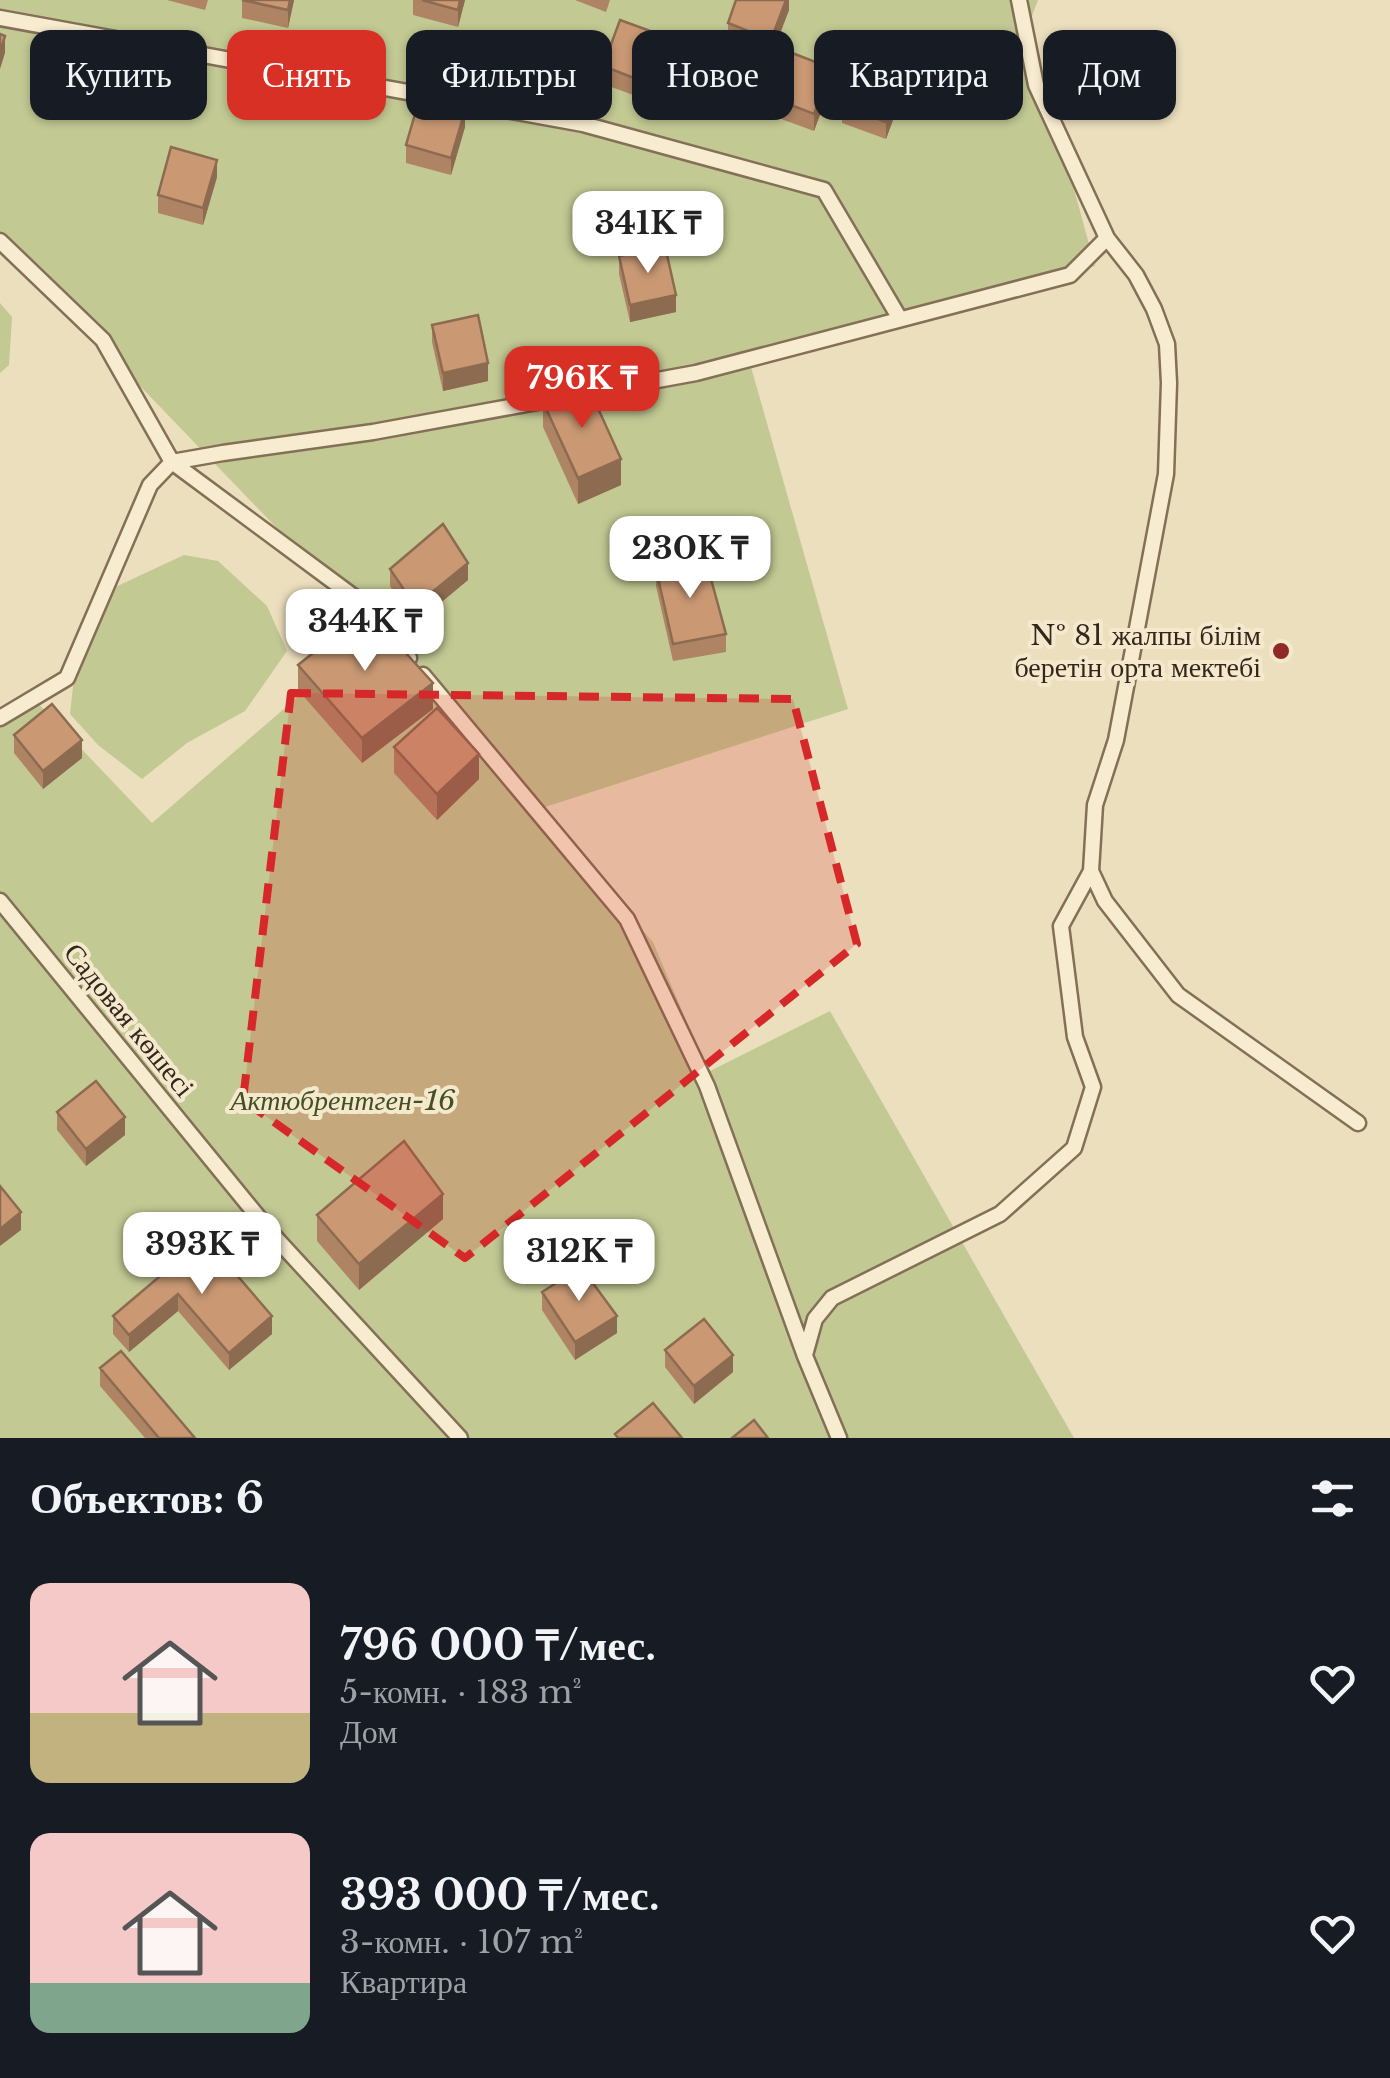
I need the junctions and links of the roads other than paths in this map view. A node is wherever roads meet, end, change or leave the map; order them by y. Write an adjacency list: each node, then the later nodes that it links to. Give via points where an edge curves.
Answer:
1 (1019, 0): 3 (lane, via 1036,85)
2 (0, 18): 5 (lane, via 583,124 824,190)
3 (1107, 238): 5 (lane, via 1070,275); 8 (lane, via 1154,309 1167,344 1169,384 1166,474 1116,740 1096,805)
4 (0, 241): 6 (lane, via 103,340)
5 (900, 320): 6 (lane, via 696,372)
6 (172, 462): 7 (lane, via 150,485 67,678); 11 (lane, via 364,604 626,919 706,1086)
7 (0, 718)
8 (1091, 870): 10 (lane, via 1105,902 1178,995); 11 (lane, via 1061,926 1076,1037 1092,1087 1074,1148 1000,1214 832,1298 815,1319)
9 (0, 901): 12 (lane, Садовая көшесі, via 273,1235)
10 (1358, 1122)
11 (805, 1356): 13 (lane)
12 (460, 1438)
13 (839, 1438)

